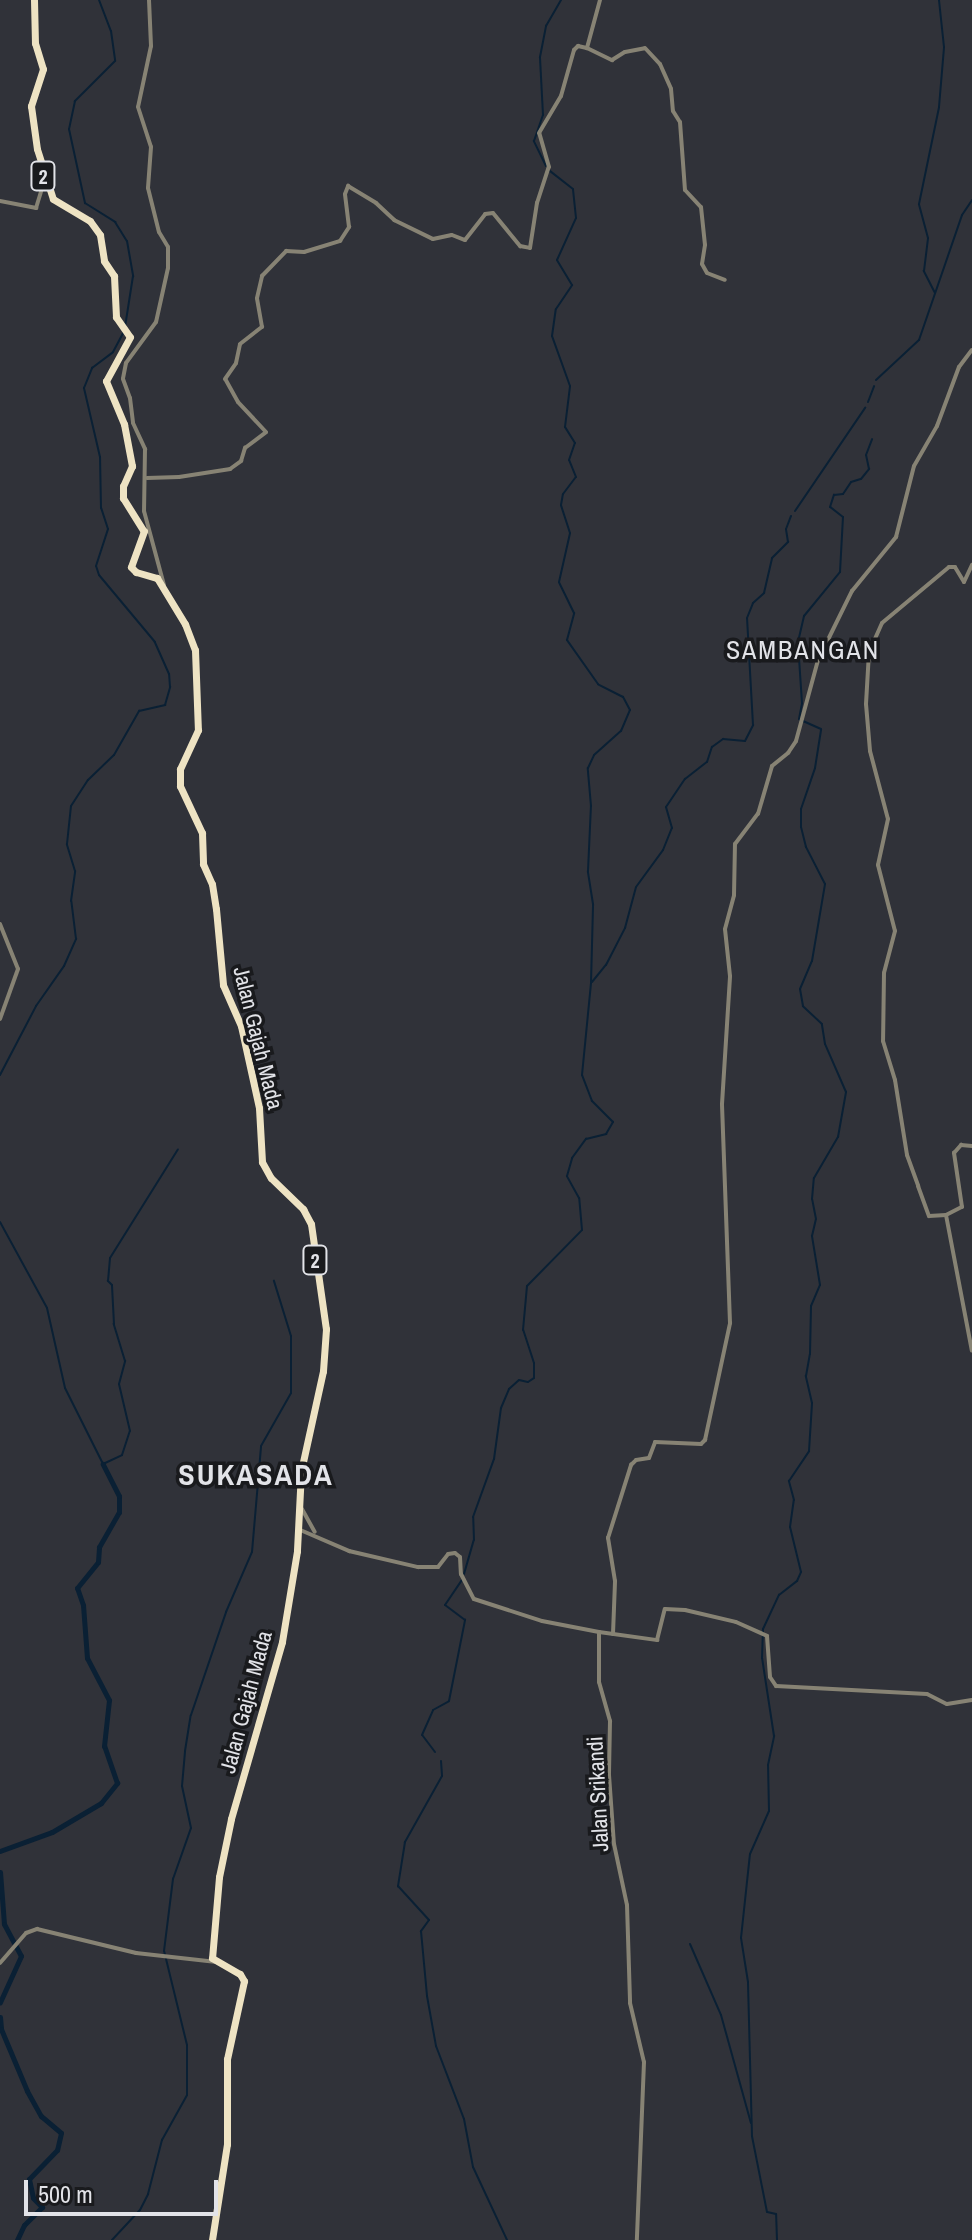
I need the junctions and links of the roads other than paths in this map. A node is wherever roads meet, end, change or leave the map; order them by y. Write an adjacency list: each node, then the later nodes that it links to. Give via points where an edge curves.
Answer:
1 (34, 0): 5 (highway, 2, via 35,43 43,69 31,106)
2 (149, 0): 9 (street, via 151,46 139,110 151,147 149,190 168,247 168,268 155,325 123,373 132,420 145,449)
3 (600, 0): 4 (street)
4 (587, 48): 7 (street, via 612,60 645,48 660,64 680,122 685,190 701,204 703,268); 9 (street, via 574,50 561,96 539,133 548,169 527,249 503,229 494,213 485,214 465,240 452,235 435,239 394,220 348,186 349,227 342,240 304,252 286,251 262,276 257,298 262,327 239,345 236,363 225,379 266,432 230,469)
5 (44, 181): 6 (street, via 36,208); 11 (highway, Jalan Gajah Mada / 2, via 55,201 90,221 114,276 116,317 129,340 106,381 124,424 132,466 122,494 144,531 131,567 157,578)
6 (0, 201)
7 (725, 280)
8 (972, 350): 21 (street, via 959,367 937,426 914,466 896,537 854,586 822,649 791,749 772,766 758,814 735,844 734,895 725,922 730,976 722,1104 732,1308 703,1443 655,1442 649,1458 631,1465 608,1538 615,1573)
9 (147, 478): 11 (street, via 147,528)
10 (972, 565): 15 (street, via 965,581 949,567 886,618 870,647 866,704 870,751 888,819 878,865 895,931 884,973 882,1037 914,1176 929,1216)
11 (175, 609): 17 (highway, Jalan Gajah Mada / 2, via 192,640 198,679 198,734 179,775 202,833 223,985 238,1016 252,1070 261,1116 262,1164 307,1215 320,1277 326,1341 301,1471)
12 (0, 924): 13 (street, via 18,969)
13 (0, 1019)
14 (972, 1146): 15 (street, via 964,1144 954,1153 962,1207)
15 (946, 1215): 16 (street)
16 (972, 1351)
17 (302, 1516): 18 (highway, Jalan Gajah Mada / 2); 19 (street)
18 (298, 1529): 19 (street); 23 (highway, Jalan Gajah Mada / 2, via 279,1657 221,1861)
19 (317, 1534): 20 (street, via 349,1551 424,1568 440,1566 455,1553 466,1588 476,1600)
20 (599, 1632): 21 (street); 26 (street, Jalan Srikandi, via 599,1682 610,1721 614,1844 627,1905 630,2003 644,2062)
21 (613, 1634): 22 (street, via 657,1640 663,1612 670,1608 731,1620 763,1634 769,1639 771,1681 776,1686 927,1694 947,1704)
22 (972, 1700)
23 (212, 1960): 24 (street, via 165,1958 44,1930 29,1931); 25 (highway, via 244,1981 227,2059 227,2144)
24 (0, 1963)
25 (212, 2240)
26 (637, 2240)

